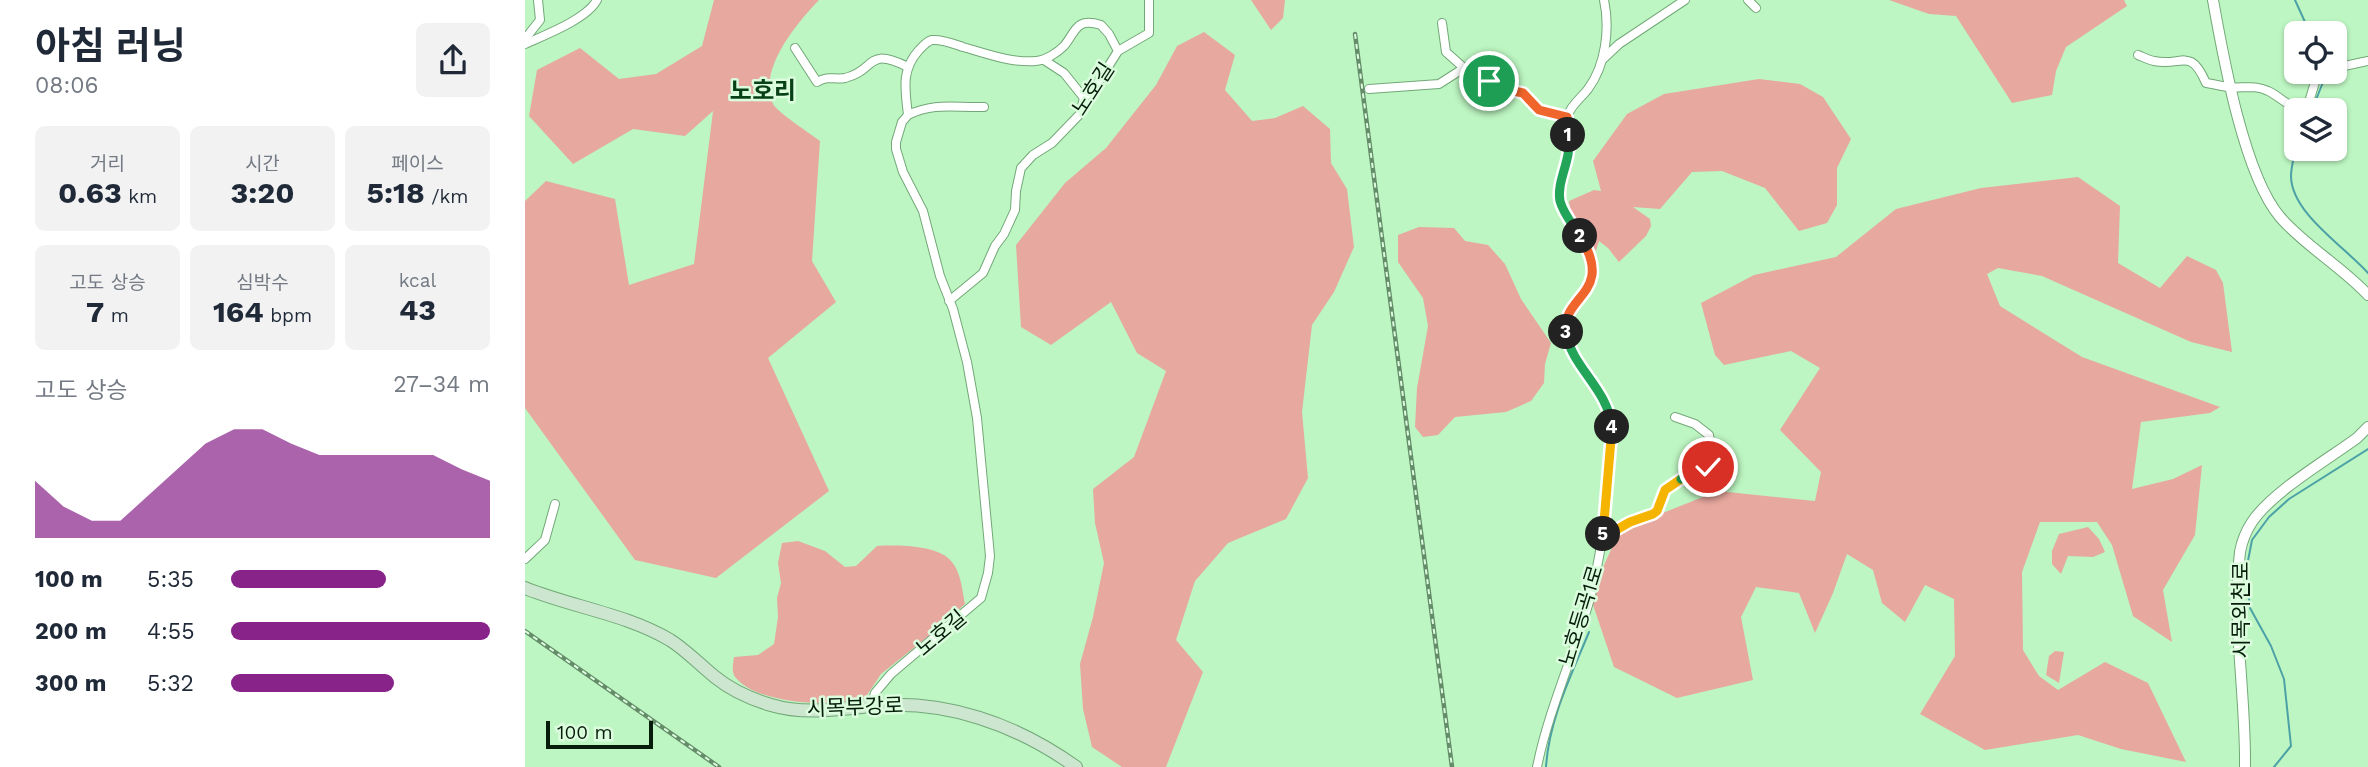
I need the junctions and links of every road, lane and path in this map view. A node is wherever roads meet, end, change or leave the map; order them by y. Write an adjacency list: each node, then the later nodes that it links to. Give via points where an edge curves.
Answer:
1 (538, 0): 10 (street, via 540,19)
2 (597, 0): 10 (street, via 582,15)
3 (1149, 0): 12 (street, via 1149,33)
4 (1604, 0): 15 (street, via 1608,29)
5 (1685, 0): 15 (street)
6 (1748, 0): 8 (street)
7 (2213, 0): 21 (street)
8 (1756, 8)
9 (1442, 23): 19 (street, via 1447,52)
10 (525, 42)
11 (795, 48): 18 (street, via 817,82 826,77 843,79 886,57)
12 (1118, 51): 14 (street, 노호길, via 1101,25 1079,25 1064,46); 23 (street, 노호길)
13 (2138, 55): 21 (street, via 2155,62 2184,59 2199,67 2206,83)
14 (1044, 60): 18 (street, via 1017,62 932,40); 23 (street, via 1064,73)
15 (1601, 61): 26 (street, via 1590,87)
16 (2368, 61): 17 (street)
17 (2347, 65)
18 (908, 67): 25 (street, 노호길, via 904,84)
19 (1464, 68): 22 (street, via 1439,84); 26 (street, via 1478,71 1500,88 1523,93 1539,110)
20 (2316, 84): 21 (street, via 2304,108 2293,107 2261,88)
21 (2231, 88): 27 (street, via 2268,201 2281,219)
22 (1369, 89)
23 (1084, 97): 28 (street, 노호길, via 1080,114 1021,168 1011,221 983,273)
24 (984, 107): 25 (street, via 937,105)
25 (908, 115): 28 (street, 노호길, via 896,149 922,211)
26 (1567, 117): 32 (street, 노호등곡1로, via 1569,155 1560,201 1591,258 1592,272 1586,291 1568,315 1566,337 1611,417)
27 (2368, 295)
28 (949, 301): 35 (street, 노호길, via 967,359 977,418 989,530 988,573 981,598 891,674 875,692)
29 (1675, 416): 32 (street, via 1709,435 1713,458 1708,467 1673,483 1653,514)
30 (2368, 427): 38 (street, 시목외천로, via 2269,503 2245,534 2239,617)
31 (555, 504): 33 (street, via 545,540)
32 (1602, 538): 37 (street, 노호등곡1로, via 1590,596)
33 (525, 559)
34 (525, 588): 35 (main road, 시목부강로, via 637,624 671,641 729,687 774,706 831,711)
35 (871, 706): 36 (main road, 시목부강로, via 918,704 981,717)
36 (1076, 767)
37 (1537, 767)
38 (2245, 767)

